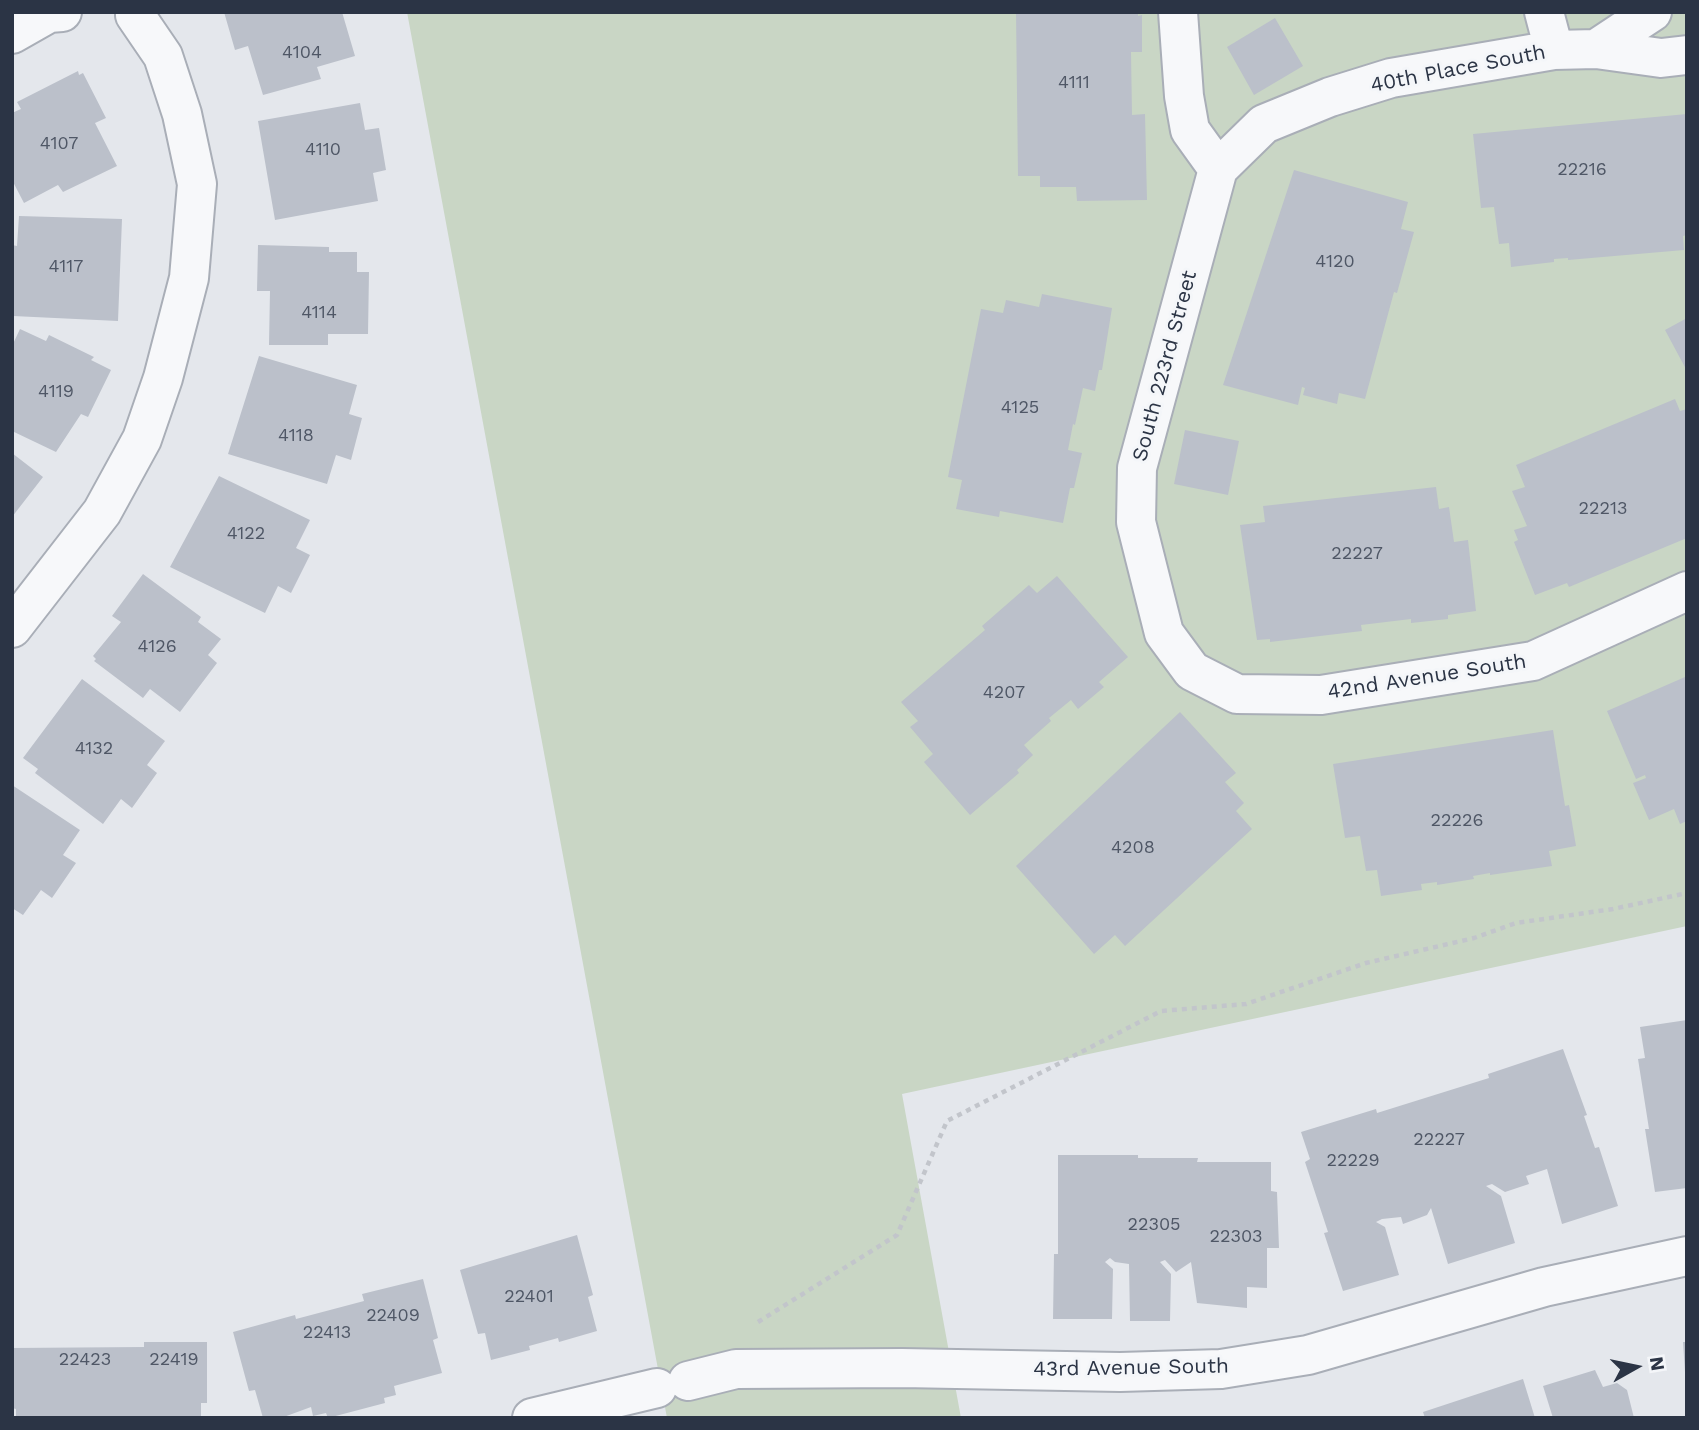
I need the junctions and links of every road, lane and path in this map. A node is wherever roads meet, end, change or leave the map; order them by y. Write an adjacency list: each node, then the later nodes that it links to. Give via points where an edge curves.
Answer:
1 (62, 12): 6 (street, via 49,13)
2 (1178, 12): 10 (street, via 1190,130)
3 (1544, 12): 8 (street)
4 (1651, 12): 7 (street)
5 (127, 13): 12 (street, via 163,56 182,114 197,184 189,278 142,439 102,512)
6 (12, 34)
7 (1596, 49): 8 (street, 40th Place South); 9 (street, 40th Place South, via 1661,58)
8 (1555, 50): 10 (street, 40th Place South, via 1391,78 1330,97 1264,124)
9 (1687, 55)
10 (1218, 169): 13 (street, South 223rd Street, via 1138,468 1136,522 1164,633 1192,671)
11 (1687, 591): 13 (street, 42nd Avenue South, via 1533,661 1321,695)
12 (12, 628)
13 (1237, 694)
14 (1687, 893): 16 (path, via 1516,923 1366,963 1246,1004 1161,1011 947,1121 897,1234)
15 (1687, 1256): 17 (street, 43rd Avenue South, via 1544,1287 1308,1355 1221,1369 736,1369)
16 (750, 1329)
17 (532, 1418)

